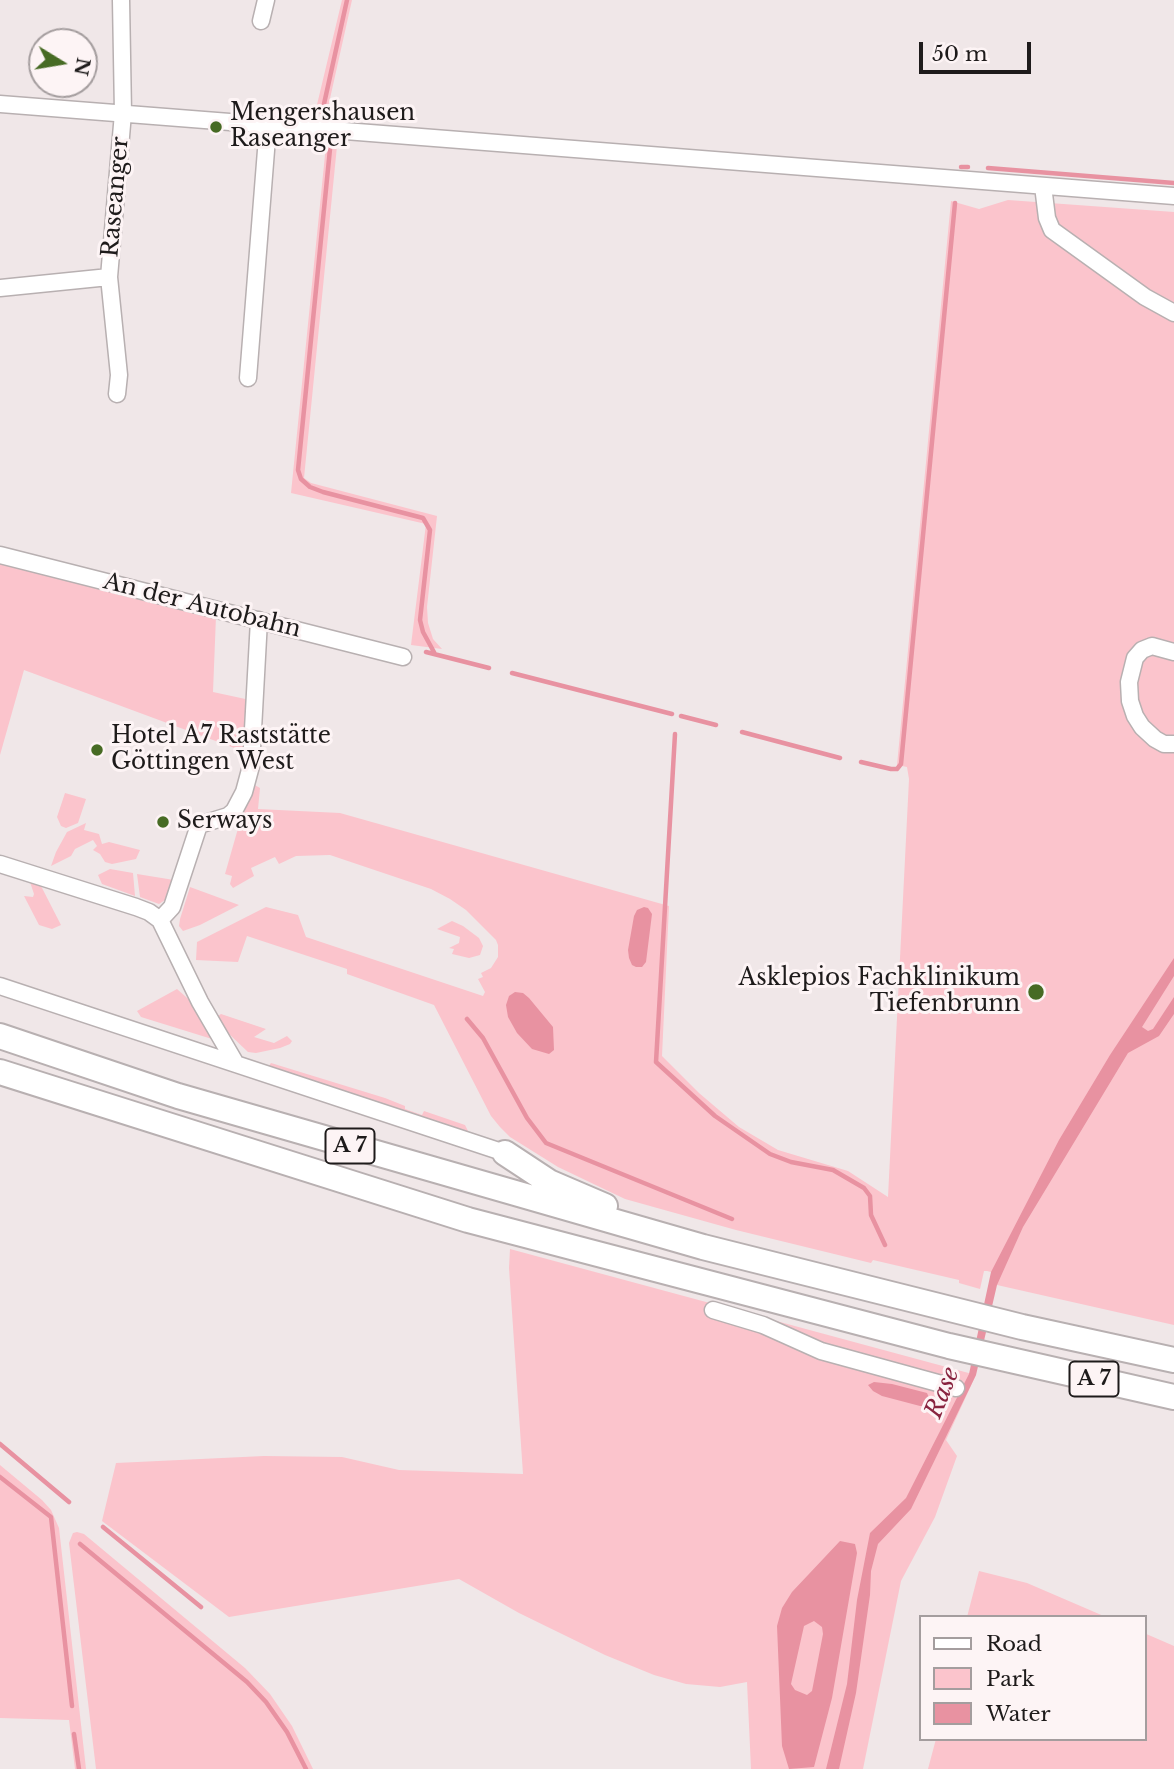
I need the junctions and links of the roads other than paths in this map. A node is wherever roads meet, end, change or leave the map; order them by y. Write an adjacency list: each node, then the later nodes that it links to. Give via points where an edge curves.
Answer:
1 (121, 0): 5 (street, Raseanger)
2 (266, 0): 3 (street)
3 (261, 21)
4 (0, 104): 5 (street)
5 (123, 113): 6 (street); 9 (street, Raseanger)
6 (268, 125): 7 (street); 12 (street)
7 (1043, 186): 8 (street); 11 (street, via 1052,230)
8 (1174, 196)
9 (109, 276): 10 (street); 13 (street, Raseanger)
10 (0, 288)
11 (1174, 313)
12 (248, 378)
13 (117, 394)
14 (0, 555): 15 (street, An der Autobahn)
15 (260, 620): 17 (street, An der Autobahn); 20 (street, via 248,780 234,811 199,825 172,907)
16 (1174, 652): 18 (street, via 1152,646 1142,650 1129,682 1130,701 1142,727 1164,744)
17 (403, 657)
18 (1174, 744)
19 (0, 864): 20 (street, via 136,907)
20 (160, 920): 23 (street)
21 (0, 986): 23 (street)
22 (0, 1036): 26 (highway, A 7, via 178,1096)
23 (236, 1064): 25 (street)
24 (0, 1072): 30 (highway, A 7, via 468,1220 948,1346)
25 (505, 1153): 26 (highway, via 549,1182)
26 (703, 1247): 28 (highway, A 7)
27 (713, 1310): 29 (street, via 763,1325 821,1351)
28 (1174, 1360)
29 (956, 1388)
30 (1174, 1397)

